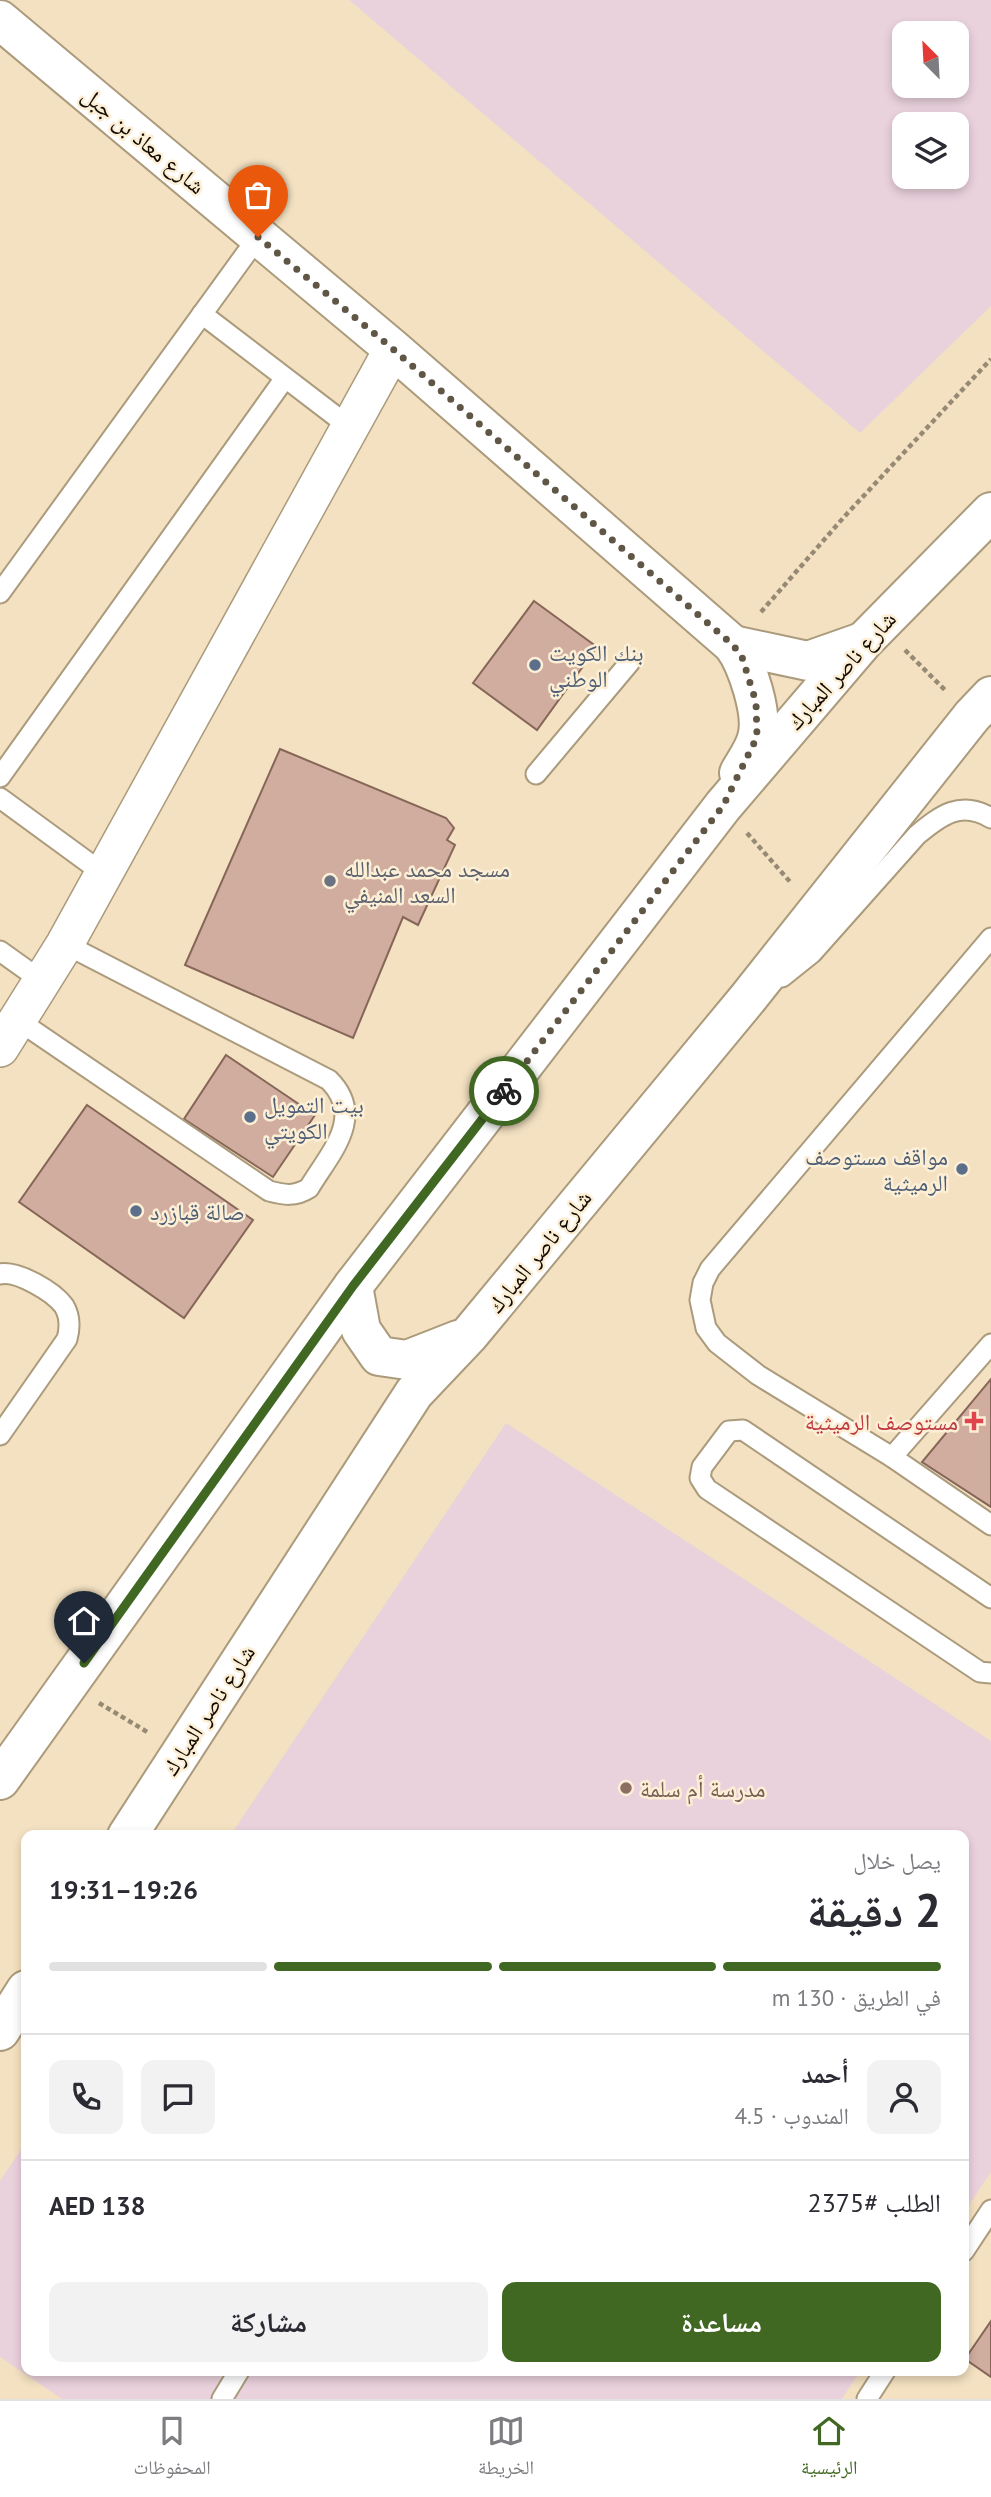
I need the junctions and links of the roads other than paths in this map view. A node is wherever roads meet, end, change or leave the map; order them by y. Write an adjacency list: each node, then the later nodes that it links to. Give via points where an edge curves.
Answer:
1 (0, 20): 2 (street, شارع معاذ بن جبل)
2 (258, 237): 3 (lane); 4 (street, شارع معاذ بن جبل)
3 (202, 314): 5 (lane); 8 (lane)
4 (393, 349): 6 (street); 10 (street, شارع معاذ بن جبل)
5 (285, 378): 6 (lane); 14 (lane)
6 (351, 428): 18 (street)
7 (991, 512): 9 (street, شارع ناصر المبارك)
8 (0, 593)
9 (871, 634): 10 (street, شارع معاذ بن جبل, via 808,661); 16 (street, شارع ناصر المبارك)
10 (733, 645): 16 (street, شارع معاذ بن جبل, via 742,657 756,702 757,737)
11 (631, 662): 13 (lane)
12 (981, 706): 23 (street, شارع ناصر المبارك)
13 (536, 774)
14 (0, 777)
15 (0, 798): 18 (lane)
16 (723, 806): 26 (street, شارع ناصر المبارك)
17 (991, 818): 23 (lane, via 961,808 937,819 917,835 812,953)
18 (104, 874): 20 (street)
19 (991, 938): 30 (lane, via 710,1269 702,1292 706,1328 717,1343 758,1375)
20 (65, 944): 22 (street); 24 (lane, via 329,1080 339,1090 345,1127 309,1188 285,1196 269,1191)
21 (0, 951): 22 (lane)
22 (42, 981): 24 (street)
23 (748, 998): 27 (street, شارع ناصر المبارك)
24 (9, 1035)
25 (0, 1274): 29 (lane, via 18,1274 59,1300 70,1329)
26 (353, 1286): 27 (street, via 360,1330 379,1356 407,1360); 34 (street, شارع ناصر المبارك)
27 (469, 1335): 35 (street, شارع ناصر المبارك, via 414,1394)
28 (991, 1344): 30 (lane)
29 (0, 1435)
30 (891, 1457): 31 (lane)
31 (991, 1525)
32 (991, 1598): 33 (lane, via 743,1430 729,1431 702,1467 700,1478 707,1489 980,1672)
33 (991, 1673)
34 (0, 1780)
35 (131, 1830)
36 (21, 1998): 37 (street)
37 (0, 2031)
38 (991, 2210): 39 (lane)
39 (969, 2243)
40 (236, 2376): 42 (lane)
41 (882, 2376): 43 (lane)
42 (222, 2399)
43 (867, 2399)

